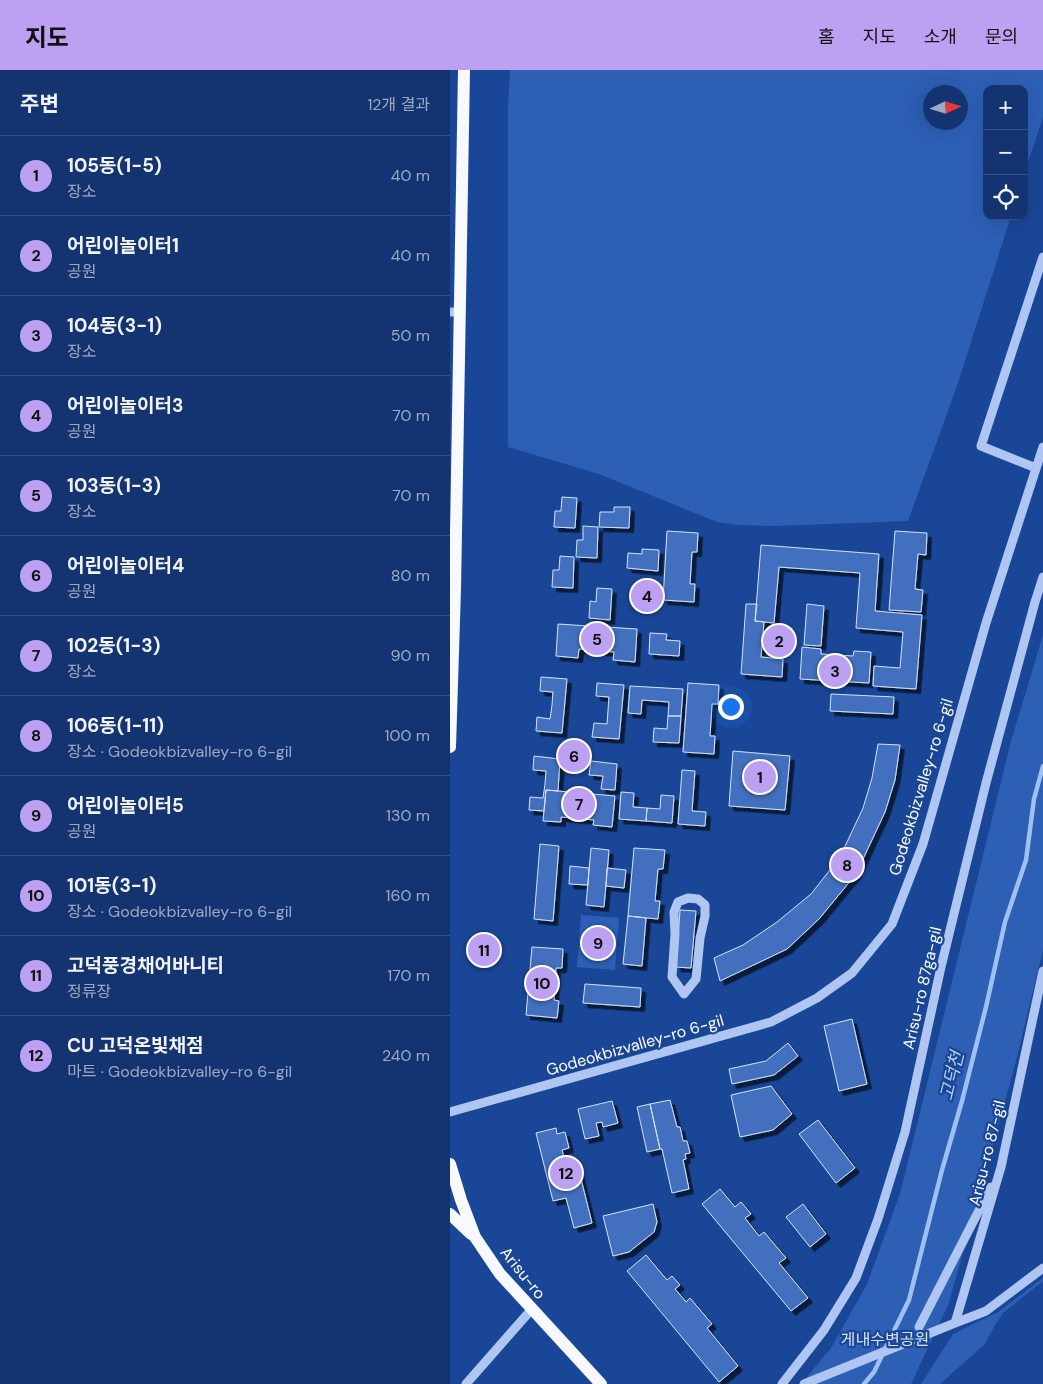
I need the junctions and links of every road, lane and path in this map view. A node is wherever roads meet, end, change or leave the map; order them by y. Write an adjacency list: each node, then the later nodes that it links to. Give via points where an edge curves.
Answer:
1 (464, 70): 3 (main road)
2 (1043, 257): 5 (street, via 981,446)
3 (455, 312): 7 (main road)
4 (1043, 447): 5 (street, Godeokbizvalley-ro 6-gil)
5 (1036, 468): 11 (street, Godeokbizvalley-ro 6-gil, via 986,623 923,844 892,924 852,973 817,998 771,1022)
6 (1043, 577): 22 (street, Arisu-ro 87ga-gil, via 986,783 905,1132 878,1219 856,1278 824,1330)
7 (452, 589): 8 (main road)
8 (450, 747)
9 (1043, 971): 13 (street, Arisu-ro 87-gil)
10 (684, 994): 10 (street, via 696,979 705,916 705,905 698,899 688,898 678,902 674,912 672,977)
11 (450, 1112)
12 (450, 1164): 15 (main road, Arisu-ro)
13 (1001, 1167): 18 (street, Arisu-ro 87-gil); 19 (street)
14 (450, 1214): 15 (main road)
15 (475, 1237): 17 (main road, Arisu-ro, via 500,1274)
16 (1041, 1269): 18 (street, via 986,1310)
17 (531, 1310): 20 (street); 21 (main road, Arisu-ro)
18 (954, 1323): 23 (street)
19 (919, 1327)
20 (466, 1384)
21 (601, 1384)
22 (782, 1384)
23 (804, 1384)

